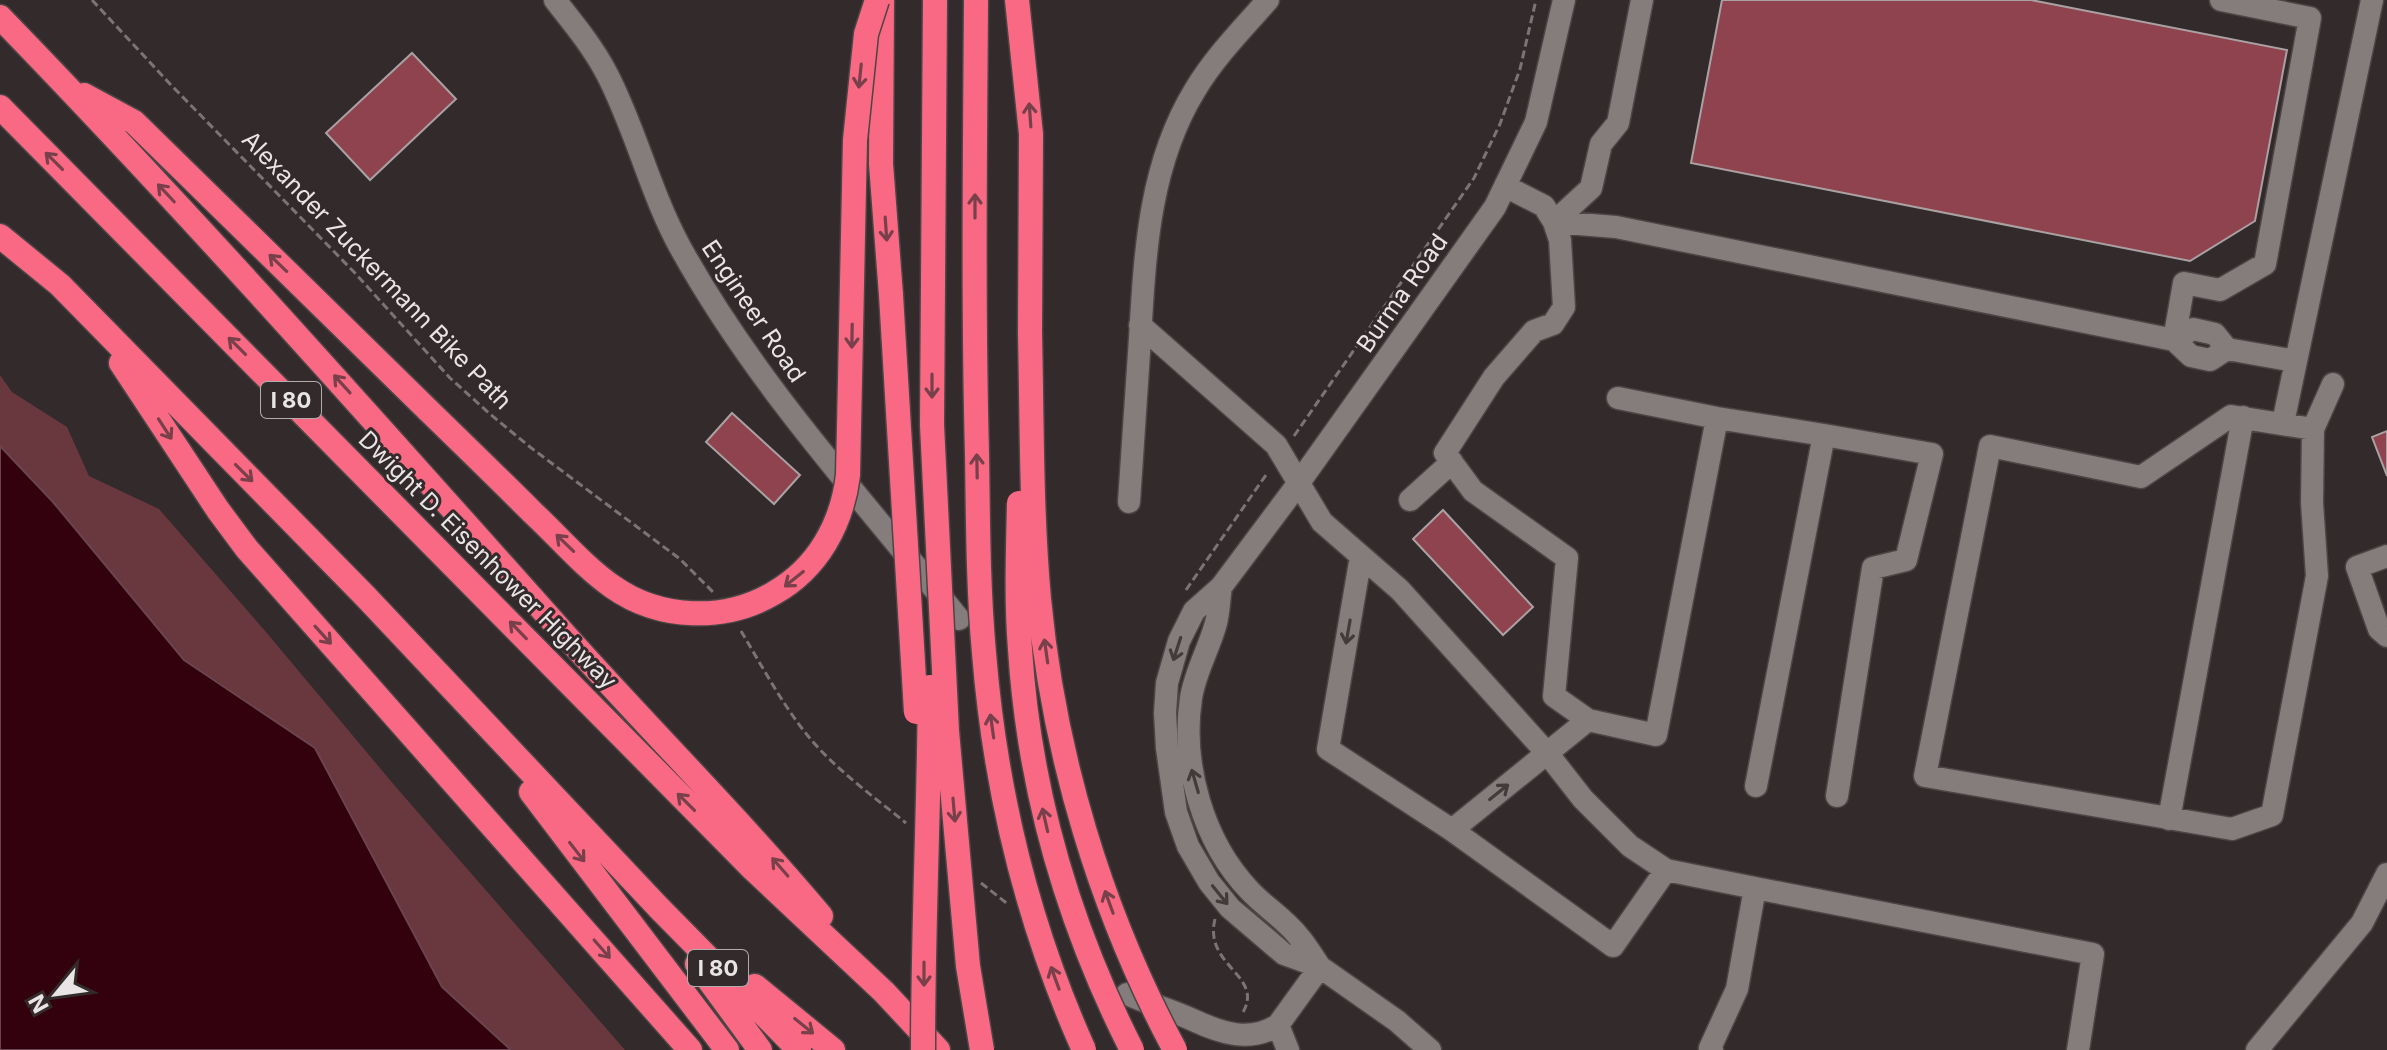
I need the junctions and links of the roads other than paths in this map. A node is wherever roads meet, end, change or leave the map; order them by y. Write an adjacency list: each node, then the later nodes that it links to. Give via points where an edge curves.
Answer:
1 (555, 0): 38 (street, Engineer Road, via 607,73 679,245 725,323)
2 (880, 0): 12 (highway, one-way to 12, bridge, via 866,34 855,140 851,405 840,515 829,540 794,580 764,599 715,613 684,613 639,601 602,579 134,122); 51 (highway, one-way to 51, bridge, via 881,164 913,634)
3 (935, 0): 29 (highway, one-way to 29)
4 (976, 0): 65 (highway, one-way to 4, bridge, via 1025,886 988,693 979,575 975,378)
5 (1017, 0): 21 (highway, one-way to 5, via 1031,134)
6 (1268, 0): 20 (street, via 1195,89 1176,127 1149,220)
7 (1564, 0): 14 (street, Burma Road, via 1536,122)
8 (1642, 0): 16 (street, via 1618,123 1601,144 1591,188)
9 (2221, 0): 22 (street, via 2310,18 2265,264 2220,290 2184,283)
10 (2372, 0): 23 (street)
11 (0, 17): 12 (highway)
12 (67, 86): 53 (highway, one-way to 12, via 767,852)
13 (0, 107): 53 (highway, Dwight D. Eisenhower Highway / I 80, one-way to 13, via 753,869)
14 (1505, 186): 16 (street, via 1544,206); 33 (street, Burma Road)
15 (0, 214): 18 (highway)
16 (1554, 222): 22 (street, via 1616,227); 32 (street, via 1564,307 1553,324 1534,331 1494,377 1445,453)
17 (0, 236): 18 (highway, I 80)
18 (60, 285): 19 (highway, I 80)
19 (91, 317): 40 (highway, I 80, one-way to 40); 56 (highway, one-way to 56, via 237,536)
20 (1140, 325): 33 (street, via 1276,445); 35 (street)
21 (1030, 333): 66 (highway, one-way to 21, bridge, via 1099,982 1060,877 1027,726 1019,647 1018,541); 67 (highway, one-way to 21, bridge, via 1105,891 1057,716 1037,570)
22 (2174, 340): 23 (street, via 2193,329 2215,334 2227,349)
23 (2295, 361): 28 (street)
24 (2333, 384): 30 (street)
25 (1618, 398): 27 (street)
26 (2243, 417): 28 (street); 45 (street); 45 (street, via 2231,416 2141,477 1990,446 1925,776)
27 (1717, 418): 31 (street); 41 (street, via 1656,735)
28 (2283, 423): 30 (street)
29 (932, 425): 51 (highway, bridge); 64 (highway, one-way to 64, bridge, via 947,731 968,966)
30 (2313, 429): 45 (street, via 2317,576 2272,815 2232,829)
31 (1824, 435): 43 (street); 44 (street, via 1932,454 1906,560 1873,568)
32 (1452, 462): 34 (street); 41 (street, via 1473,491 1567,558 1554,696)
33 (1298, 484): 36 (street, via 1322,522); 52 (street, Burma Road, via 1221,587 1188,724 1190,766 1229,866 1298,935)
34 (1410, 500)
35 (1129, 502)
36 (1361, 556): 42 (street, via 1400,590); 46 (street, one-way to 46, via 1328,749)
37 (2387, 556): 39 (street, via 2357,567 2379,629)
38 (959, 619)
39 (2387, 636)
40 (444, 679): 49 (highway, I 80); 57 (highway, one-way to 57)
41 (1588, 720): 42 (street)
42 (1547, 753): 46 (street, one-way to 42); 47 (street, via 1630,846)
43 (1756, 786)
44 (1837, 796)
45 (2169, 819)
46 (1452, 830): 47 (street, via 1613,946)
47 (1666, 870): 50 (street)
48 (2387, 874): 72 (street, via 2362,923)
49 (637, 886): 58 (highway, I 80); 59 (highway, I 80); 60 (highway, I 80); 61 (highway, one-way to 61)
50 (1755, 888): 70 (street, via 1737,989); 71 (street, via 2093,954)
51 (924, 898): 62 (highway, one-way to 62, bridge)
52 (1320, 967): 55 (street); 69 (street, Burma Road)
53 (884, 992): 63 (highway, Dwight D. Eisenhower Highway / I 80)
54 (1127, 994): 55 (street, via 1232,1034 1256,1035)
55 (1278, 1025): 68 (street)
56 (690, 1050)
57 (727, 1050)
58 (760, 1050)
59 (781, 1050)
60 (799, 1050)
61 (833, 1050)
62 (923, 1050)
63 (938, 1050)
64 (982, 1050)
65 (1084, 1050)
66 (1132, 1050)
67 (1175, 1050)
68 (1288, 1050)
69 (1430, 1050)
70 (1712, 1050)
71 (2078, 1050)
72 (2257, 1050)

